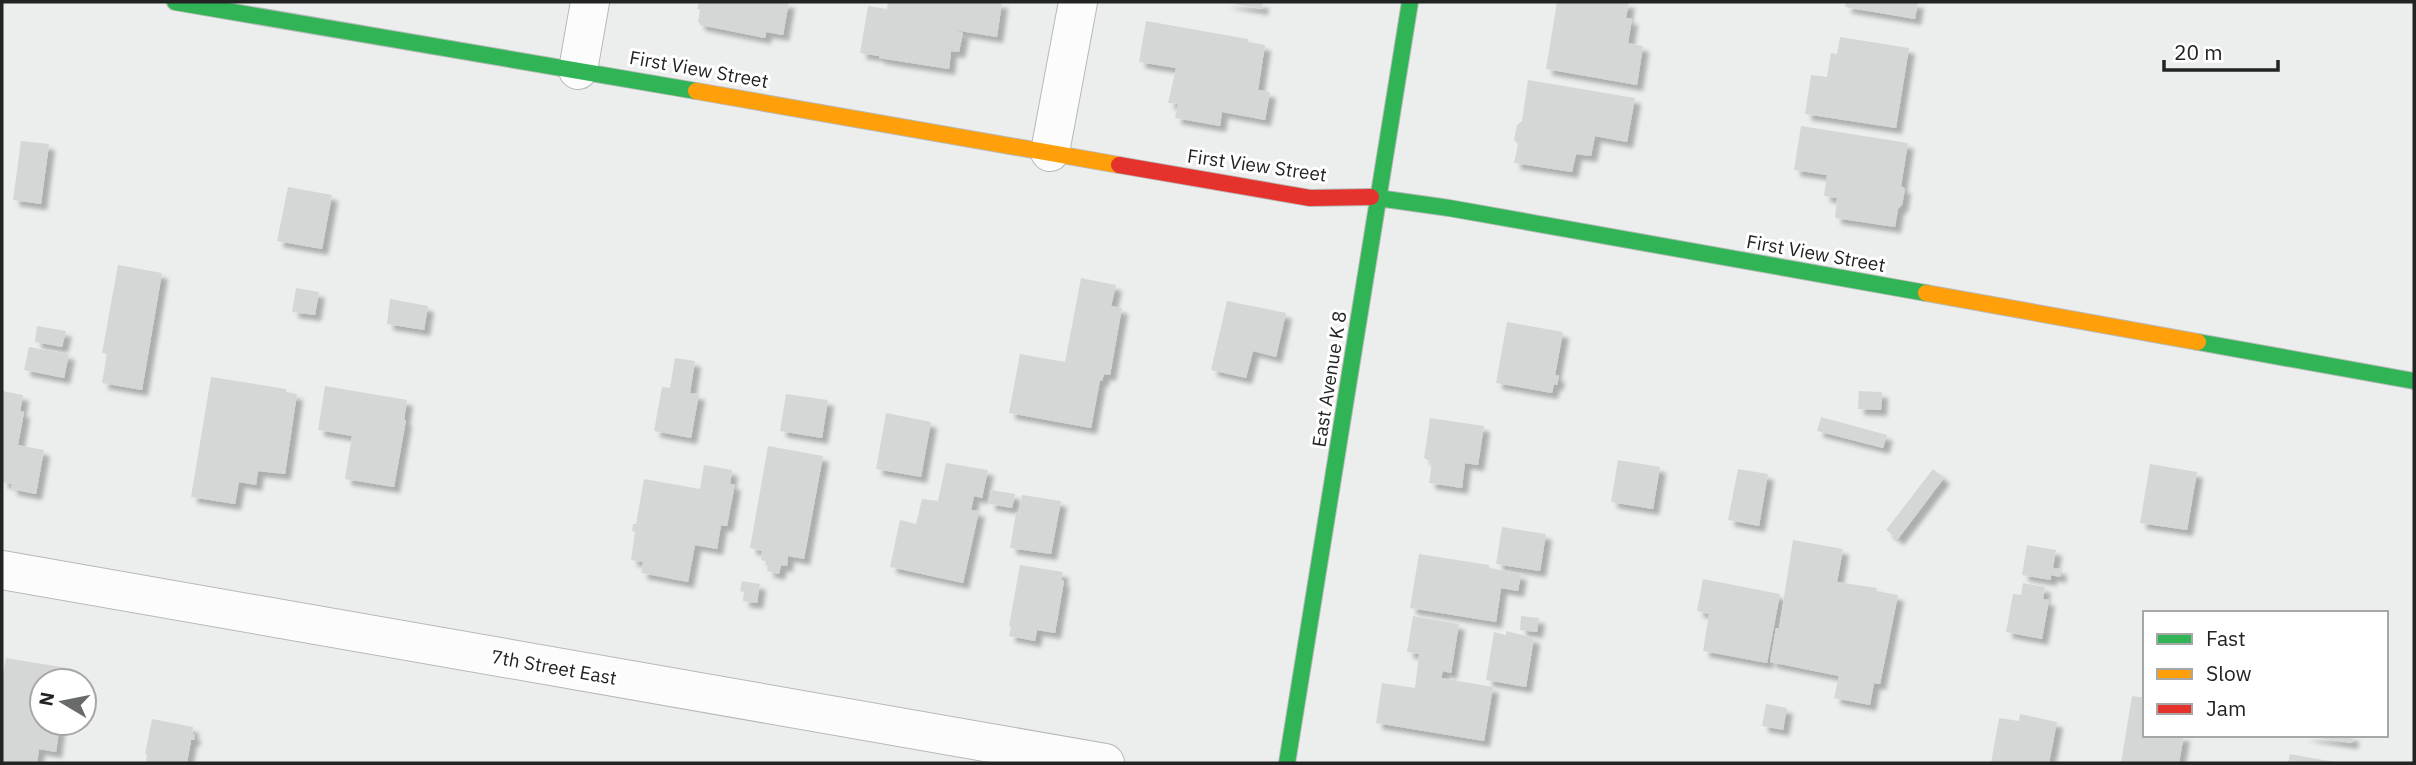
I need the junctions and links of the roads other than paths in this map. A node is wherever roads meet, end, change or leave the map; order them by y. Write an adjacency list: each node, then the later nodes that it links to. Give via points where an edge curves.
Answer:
1 (175, 2): 5 (street, First View Street)
2 (590, 2): 5 (street)
3 (1078, 2): 6 (street)
4 (1410, 2): 7 (street, East Avenue K 8)
5 (578, 70): 6 (street, First View Street)
6 (1050, 152): 7 (street, First View Street, via 1310,198)
7 (1380, 197): 8 (street, First View Street); 11 (street, East Avenue K 8)
8 (2414, 381)
9 (2, 570): 10 (street, 7th Street East)
10 (1105, 763)
11 (1287, 763)

